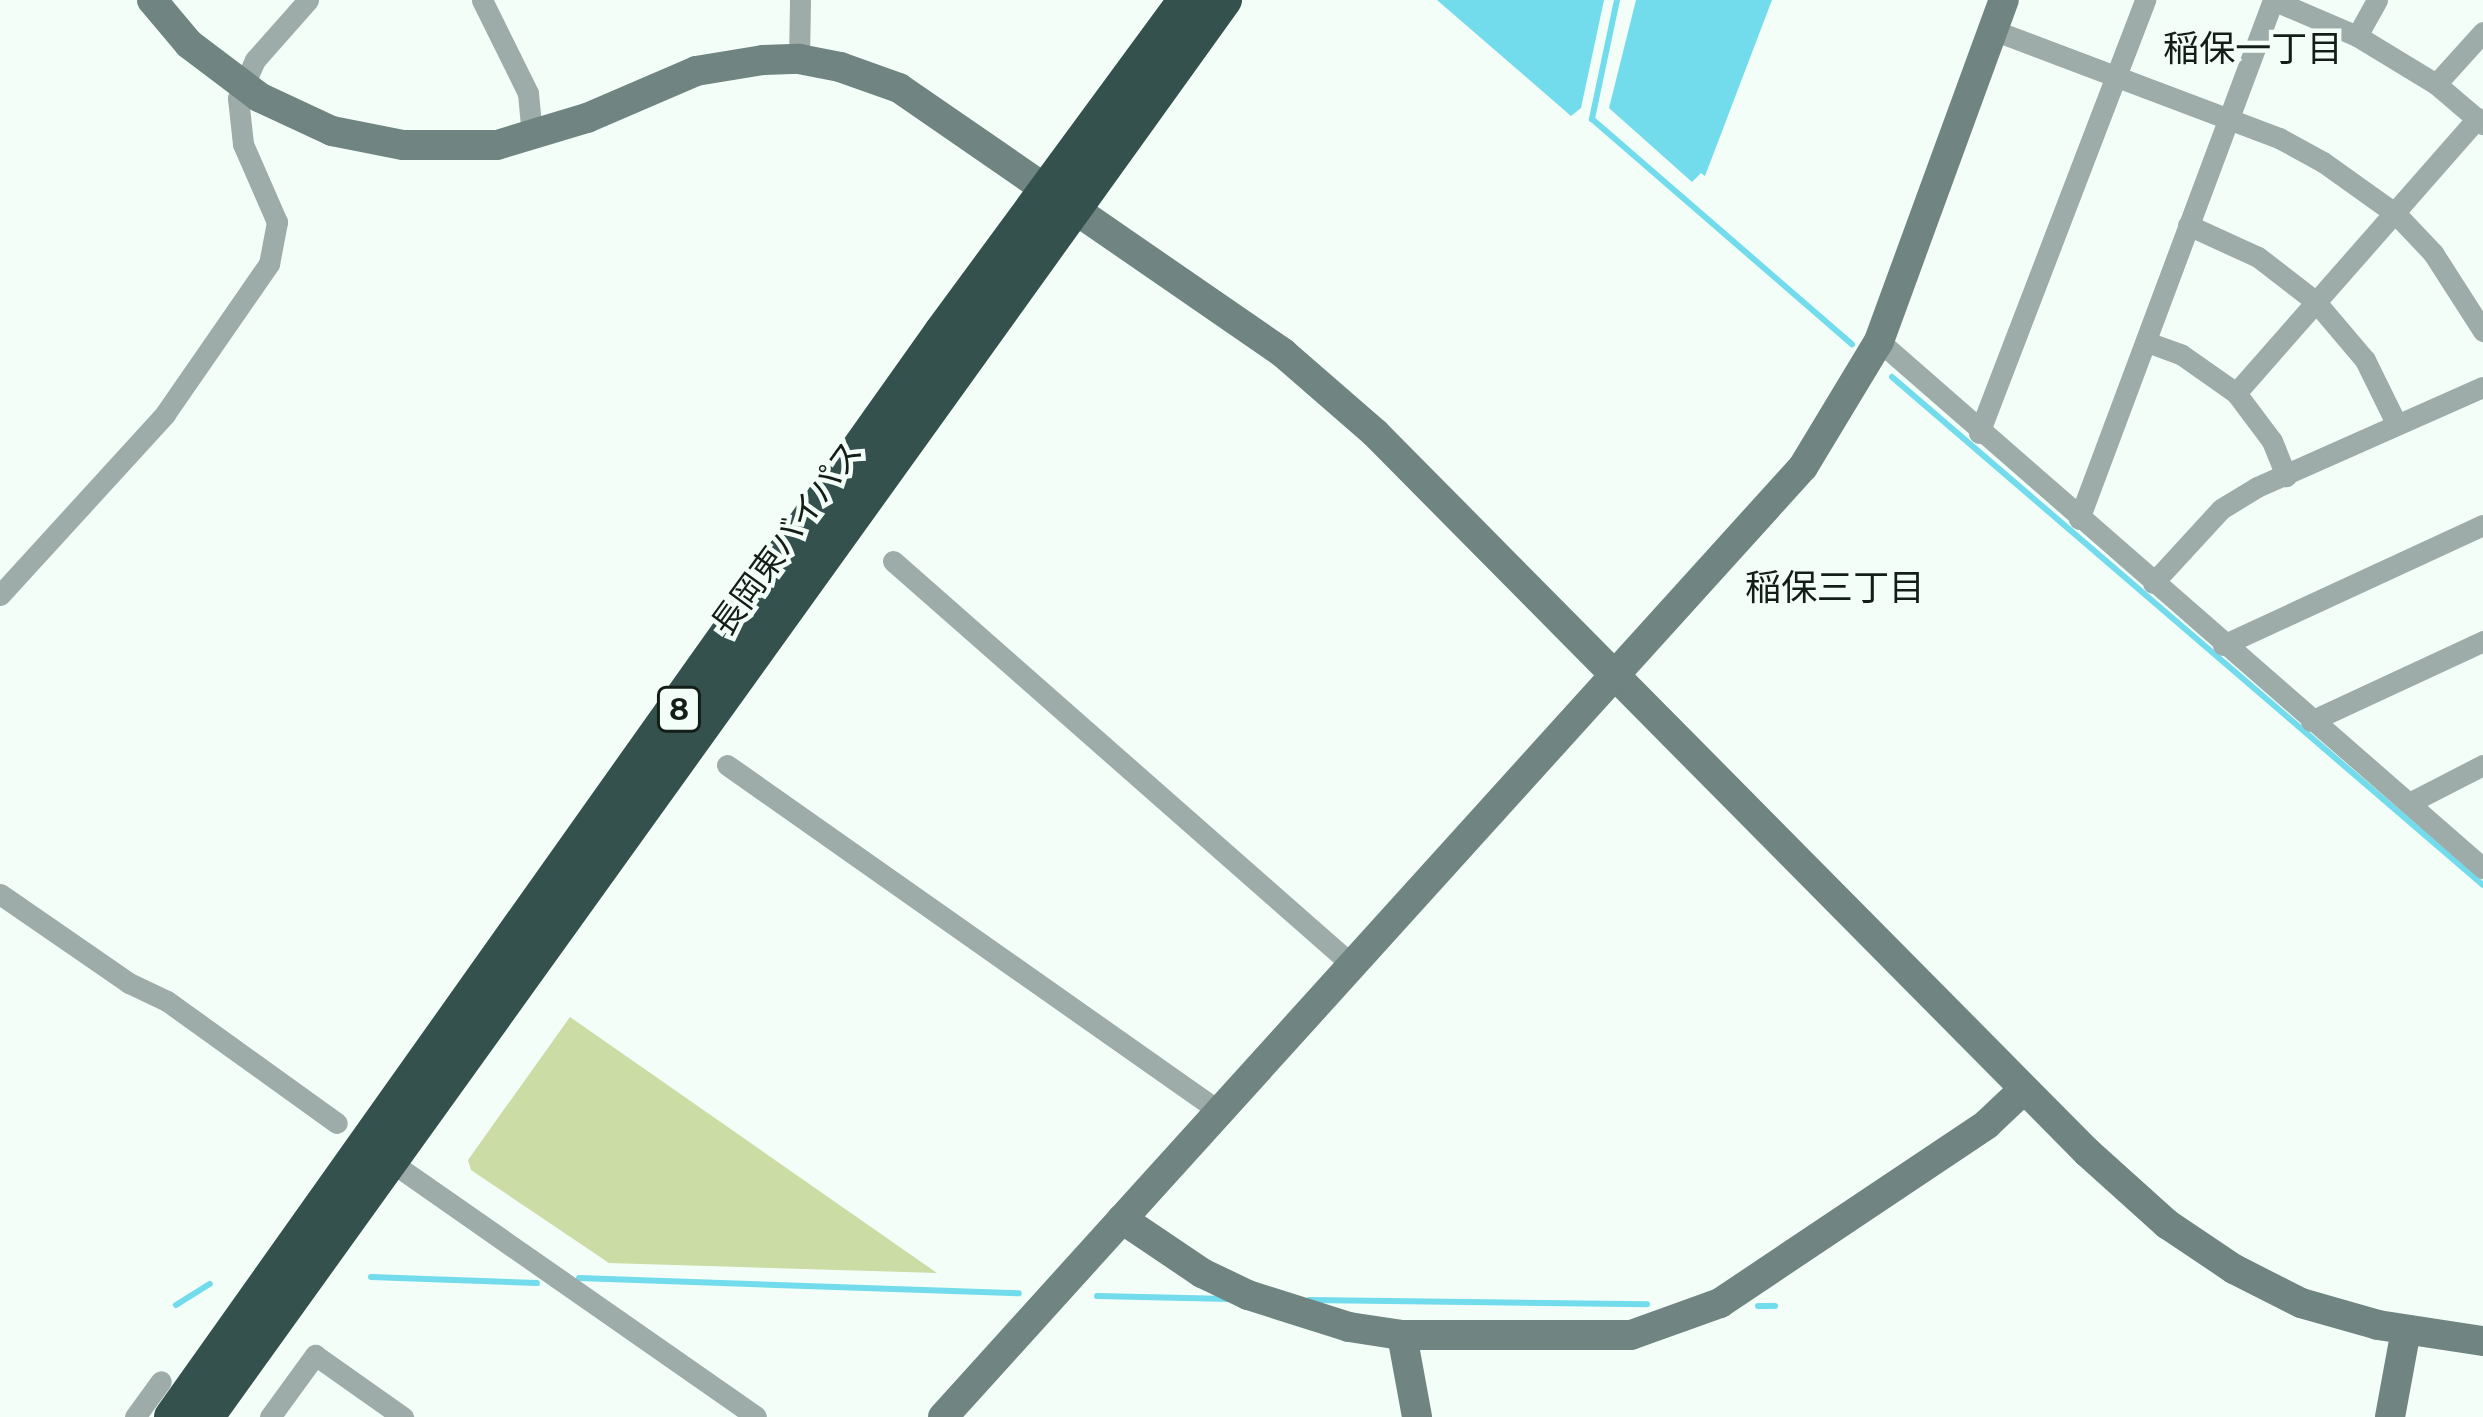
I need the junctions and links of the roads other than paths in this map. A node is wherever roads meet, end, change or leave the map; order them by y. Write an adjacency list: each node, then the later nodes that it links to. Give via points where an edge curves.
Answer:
1 (152, 0): 17 (street)
2 (308, 0): 17 (street)
3 (482, 0): 20 (street, via 528,93)
4 (1186, 0): 21 (highway, 長岡東バイパス / 8)
5 (1224, 0): 21 (highway, 長岡東バイパス / 8)
6 (2004, 0): 11 (street)
7 (2145, 0): 15 (street)
8 (2273, 0): 13 (street); 18 (street)
9 (2377, 0): 13 (street)
10 (795, 1): 14 (street)
11 (1993, 30): 15 (street); 26 (street)
12 (2483, 32): 16 (street)
13 (2357, 36): 16 (street)
14 (799, 59): 20 (street, via 696,71); 21 (street, via 899,88)
15 (2115, 79): 18 (street); 31 (street)
16 (2436, 85): 19 (street)
17 (241, 87): 20 (street, via 332,130 403,146 496,145); 37 (street, via 238,128 278,222 269,264 165,414)
18 (2227, 120): 22 (street, via 2323,162); 23 (street)
19 (2481, 121): 22 (street)
20 (532, 136)
21 (1060, 198): 40 (street, via 1282,353 1360,420); 58 (highway, 長岡東バイパス / 8); 59 (highway, 長岡東バイパス / 8)
22 (2396, 214): 24 (street); 25 (street)
23 (2188, 225): 24 (street, via 2258,257); 27 (street)
24 (2315, 302): 29 (street); 30 (street, via 2365,360)
25 (2483, 331)
26 (1879, 341): 31 (street); 40 (street, via 1803,467)
27 (2147, 342): 29 (street, via 2182,355); 33 (street)
28 (2483, 387): 30 (street)
29 (2236, 393): 32 (street, via 2272,441)
30 (2397, 425): 32 (street)
31 (1979, 433): 33 (street)
32 (2286, 476): 36 (street, via 2221,509)
33 (2079, 519): 36 (street)
34 (2483, 525): 39 (street)
35 (893, 561): 47 (street)
36 (2152, 584): 39 (street)
37 (0, 595)
38 (2483, 641): 41 (street)
39 (2223, 645): 41 (street)
40 (1614, 676): 47 (street); 48 (street)
41 (2311, 721): 44 (street)
42 (728, 765): 49 (street)
43 (2483, 766): 44 (street)
44 (2409, 803): 45 (street)
45 (2483, 868)
46 (0, 893): 50 (street)
47 (1351, 964): 49 (street)
48 (2024, 1089): 53 (street, via 2200,1249 2301,1303); 54 (street, via 1988,1124 1759,1278 1675,1322 1586,1338)
49 (1219, 1111): 52 (street)
50 (337, 1123)
51 (404, 1172): 62 (street)
52 (1122, 1219): 54 (street, via 1248,1295); 63 (street)
53 (2406, 1330): 55 (street); 65 (street)
54 (1402, 1335): 64 (street)
55 (2483, 1341)
56 (161, 1382): 57 (street)
57 (135, 1417)
58 (172, 1417)
59 (206, 1417)
60 (270, 1417): 61 (street, via 315,1355)
61 (403, 1417)
62 (756, 1417)
63 (944, 1417)
64 (1417, 1417)
65 (2390, 1417)

